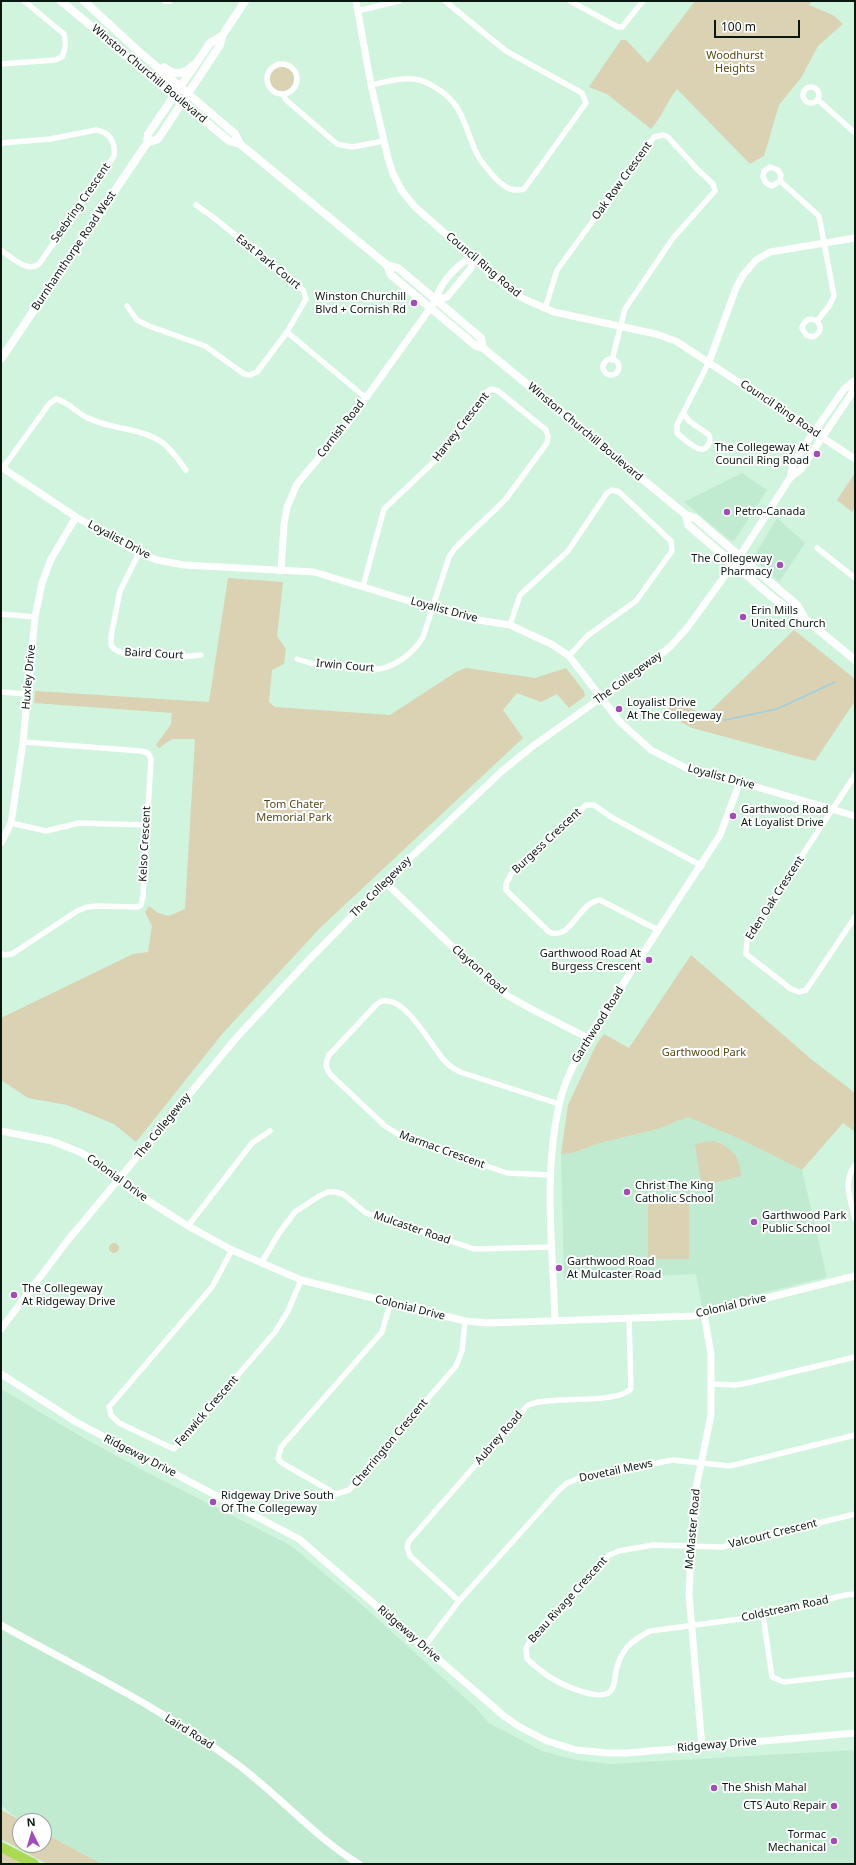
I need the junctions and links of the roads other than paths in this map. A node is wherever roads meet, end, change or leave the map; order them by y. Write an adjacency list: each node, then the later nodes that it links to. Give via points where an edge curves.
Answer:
1 (24, 1): 16 (street, via 64,34 65,50 62,57 55,60)
2 (61, 1): 21 (main road, Winston Churchill Boulevard)
3 (84, 1): 15 (main road, Winston Churchill Boulevard)
4 (164, 1): 5 (street)
5 (170, 1)
6 (245, 1): 13 (main road, Burnhamthorpe Road West)
7 (356, 1): 12 (street, Council Ring Road)
8 (399, 1): 12 (street)
9 (445, 1): 17 (street, via 506,51 582,93 585,98 586,103 524,189 516,191 506,188 489,171 477,155 460,113 450,98 420,80 406,78)
10 (570, 1): 11 (street, via 618,27 626,24)
11 (643, 1)
12 (357, 10): 17 (street, Council Ring Road)
13 (222, 36): 14 (main road, Burnhamthorpe Road West); 19 (main road, Burnhamthorpe Road West, via 220,45)
14 (210, 43): 15 (main road, via 193,66 181,73 171,72 141,47); 18 (main road, Burnhamthorpe Road West)
15 (136, 49): 18 (main road, Winston Churchill Boulevard)
16 (1, 64)
17 (371, 85): 25 (street, Council Ring Road)
18 (181, 87): 19 (main road, Winston Churchill Boulevard); 21 (main road, Burnhamthorpe Road West)
19 (188, 94): 23 (main road, Burnhamthorpe Road West); 28 (main road, Winston Churchill Boulevard, via 235,134)
20 (284, 94): 20 (street, via 292,90 297,77 289,66 280,64 271,68 267,81 268,86 275,92); 25 (street, via 285,99 338,144 352,147)
21 (175, 96): 23 (main road, Winston Churchill Boulevard); 27 (main road, Burnhamthorpe Road West, via 148,134)
22 (818, 100): 24 (street)
23 (183, 102): 27 (main road, Burnhamthorpe Road West, via 158,139); 28 (main road, Winston Churchill Boulevard, via 228,141)
24 (855, 133)
25 (384, 141): 34 (street, Council Ring Road, via 393,174 402,191 415,207)
26 (1, 143): 33 (street, Seebring Crescent, via 50,139 96,130 110,136 115,150 114,156 39,264 28,267)
27 (147, 143): 44 (main road, Burnhamthorpe Road West)
28 (240, 144): 35 (main road, Winston Churchill Boulevard)
29 (780, 181): 32 (street, via 819,216)
30 (196, 205): 42 (street, East Park Court, via 303,290 306,299)
31 (855, 238): 32 (street)
32 (825, 243): 40 (street, via 834,296); 46 (street, via 770,252 756,260 736,288)
33 (1, 250)
34 (473, 258): 36 (street, via 471,268 447,297); 36 (street, via 462,261 438,290); 39 (street, Council Ring Road, via 504,285)
35 (387, 265): 36 (main road, Winston Churchill Boulevard, via 398,268); 38 (main road, Winston Churchill Boulevard, via 391,275)
36 (436, 300): 38 (street, Cornish Road); 43 (main road, Winston Churchill Boulevard, via 481,338)
37 (127, 306): 42 (street, East Park Court, via 137,320 205,346 244,374 250,375 257,372)
38 (430, 308): 43 (main road, Winston Churchill Boulevard, via 476,346); 48 (street, Cornish Road)
39 (545, 309): 41 (street, Council Ring Road); 41 (street, Oak Row Crescent, via 557,270 654,136 663,135 668,137 713,184 715,191 673,238 625,309)
40 (817, 321)
41 (620, 326): 45 (street, Oak Row Crescent); 46 (street, Council Ring Road, via 666,337)
42 (287, 332): 48 (street)
43 (483, 348): 56 (main road, Winston Churchill Boulevard)
44 (1, 359)
45 (612, 360)
46 (709, 362): 49 (street); 50 (street, Council Ring Road)
47 (854, 381): 50 (street, The Collegeway, via 844,388); 51 (street, The Collegeway, via 852,393)
48 (366, 398): 62 (street, Cornish Road, via 291,495 284,524)
49 (683, 413): 49 (street, via 677,425 677,433 697,449 706,447 710,440 708,435 688,421)
50 (815, 432): 51 (street, Council Ring Road); 55 (street, The Collegeway, via 793,464)
51 (822, 437): 52 (street, Council Ring Road); 55 (street, The Collegeway, via 801,469)
52 (855, 459)
53 (2, 468): 54 (street, via 49,404 56,399 63,400 86,418 101,424 154,438 164,444); 57 (street, Loyalist Drive)
54 (186, 470)
55 (790, 478): 60 (street, The Collegeway)
56 (686, 516): 60 (main road, Winston Churchill Boulevard, via 695,518); 61 (main road, Winston Churchill Boulevard, via 688,525)
57 (76, 517): 59 (street, Loyalist Drive); 67 (street, Huxley Drive, via 51,559 42,583)
58 (817, 548): 63 (street)
59 (140, 553): 62 (street, Loyalist Drive, via 157,560 184,565); 70 (street, Baird Court, via 120,592 111,645 114,650 122,653 178,657)
60 (740, 556): 61 (street, The Collegeway); 68 (main road, Winston Churchill Boulevard, via 797,605)
61 (733, 564): 68 (main road, Winston Churchill Boulevard, via 792,612); 76 (street, The Collegeway, via 671,646)
62 (282, 571): 64 (street, Loyalist Drive, via 318,573)
63 (855, 578)
64 (363, 586): 65 (street, Loyalist Drive); 65 (street, Harvey Crescent, via 384,509 440,457 485,393 491,389 498,391 546,430 547,442 505,500 449,557)
65 (432, 609): 69 (street, Loyalist Drive, via 465,618); 72 (street, Irwin Court, via 418,646 388,668 313,664)
66 (1, 614): 67 (street)
67 (35, 616): 75 (street, Huxley Drive)
68 (805, 619): 73 (main road, Winston Churchill Boulevard)
69 (510, 625): 71 (street, Loyalist Drive, via 553,645); 71 (street, via 520,596 568,551 607,493 612,490 619,492 671,541 672,551 636,601 587,636)
70 (201, 655)
71 (569, 656): 76 (street, Loyalist Drive)
72 (297, 659)
73 (855, 660)
74 (1, 692): 75 (street)
75 (27, 694): 77 (street, Huxley Drive)
76 (602, 698): 79 (street, Loyalist Drive, via 620,722 651,750 686,768); 86 (street, The Collegeway, via 502,771)
77 (23, 742): 82 (street, Huxley Drive); 83 (street, Kelso Crescent, via 148,753 151,759)
78 (855, 775): 80 (street)
79 (740, 782): 80 (street, Loyalist Drive); 85 (street, Garthwood Road, via 720,836)
80 (833, 810): 81 (street, Loyalist Drive); 87 (street, Eden Oak Crescent, via 747,939 746,954 792,990 806,990)
81 (855, 816)
82 (11, 823): 83 (street, via 46,831 79,823); 84 (street, Huxley Drive)
83 (146, 825): 89 (street, Kelso Crescent, via 141,905 137,908 87,907 12,954)
84 (1, 843)
85 (702, 866): 88 (street, Garthwood Road); 88 (street, Burgess Crescent, via 611,817 594,805 586,805 511,874 506,884 506,890 549,932 556,935 562,934 589,903 600,900)
86 (385, 882): 90 (street, Clayton Road, via 486,980 521,1004); 96 (street, The Collegeway, via 237,1037)
87 (855, 917)
88 (658, 930): 90 (street, Garthwood Road)
89 (1, 953)
90 (588, 1038): 91 (street, Garthwood Road, via 570,1071)
91 (559, 1104): 95 (street, Garthwood Road); 95 (street, Marmac Crescent, via 460,1072 443,1059 414,1018 390,1001 382,1001 375,1006 329,1055 326,1062 326,1070 333,1077 385,1126 404,1138 507,1173)
92 (1, 1131): 96 (street, Colonial Drive, via 52,1141 72,1148)
93 (270, 1131): 98 (street, via 252,1143)
94 (855, 1165): 97 (street, via 849,1175 848,1185)
95 (550, 1175): 99 (street, Garthwood Road)
96 (120, 1179): 98 (street, Colonial Drive); 109 (street, The Collegeway, via 68,1240)
97 (855, 1219)
98 (188, 1226): 100 (street, Colonial Drive)
99 (552, 1247): 101 (street, Mulcaster Road, via 474,1249 366,1212 343,1194 328,1192 295,1212 279,1232); 108 (street, Garthwood Road)
100 (232, 1250): 101 (street, Colonial Drive); 103 (street, Fenwick Crescent, via 212,1287 109,1406 111,1415 119,1423 174,1449 275,1332 288,1311)
101 (262, 1262): 103 (street, Colonial Drive)
102 (855, 1276): 105 (street, Colonial Drive)
103 (301, 1280): 104 (street, Colonial Drive)
104 (390, 1304): 107 (street, Colonial Drive); 107 (street, Cherrington Crescent, via 382,1332 281,1447 278,1459 282,1464 336,1494 350,1490 456,1366 462,1351)
105 (704, 1314): 106 (street, Colonial Drive, via 675,1318); 112 (street, McMaster Road, via 711,1354)
106 (629, 1319): 108 (street, Colonial Drive); 118 (street, Aubrey Road, via 631,1389 619,1395 547,1400 528,1405 409,1541 407,1547 410,1556)
107 (465, 1321): 108 (street, Colonial Drive)
108 (555, 1321)
109 (1, 1329)
110 (855, 1357): 112 (street, via 748,1383)
111 (1, 1374): 122 (street, Ridgeway Drive, via 76,1422 299,1540)
112 (711, 1384): 114 (street, McMaster Road, via 710,1423)
113 (855, 1435): 114 (street, Dovetail Mews, via 736,1464 724,1466)
114 (701, 1463): 116 (street, McMaster Road, via 694,1498); 118 (street, Dovetail Mews, via 672,1460 577,1479 567,1484)
115 (855, 1514): 116 (street, Valcourt Crescent, via 722,1547)
116 (690, 1545): 121 (street, McMaster Road); 121 (street, Beau Rivage Crescent, via 652,1545 609,1555 531,1640 526,1648 527,1659 552,1679 576,1690 606,1695 612,1689 619,1659 626,1647 636,1638 650,1631)
117 (855, 1594): 119 (street, Coldstream Road)
118 (459, 1601): 122 (street, Dovetail Mews)
119 (763, 1616): 121 (street, Coldstream Road); 123 (street, via 772,1677 784,1682)
120 (1, 1625): 128 (street, Laird Road, via 201,1738 234,1761)
121 (691, 1625): 125 (street, McMaster Road)
122 (424, 1647): 125 (street, Ridgeway Drive, via 504,1716 547,1741 576,1750 608,1753)
123 (855, 1674)
124 (855, 1733): 125 (street, Ridgeway Drive)
125 (702, 1747)
126 (1, 1847): 127 (highway)
127 (34, 1864)
128 (359, 1864)

